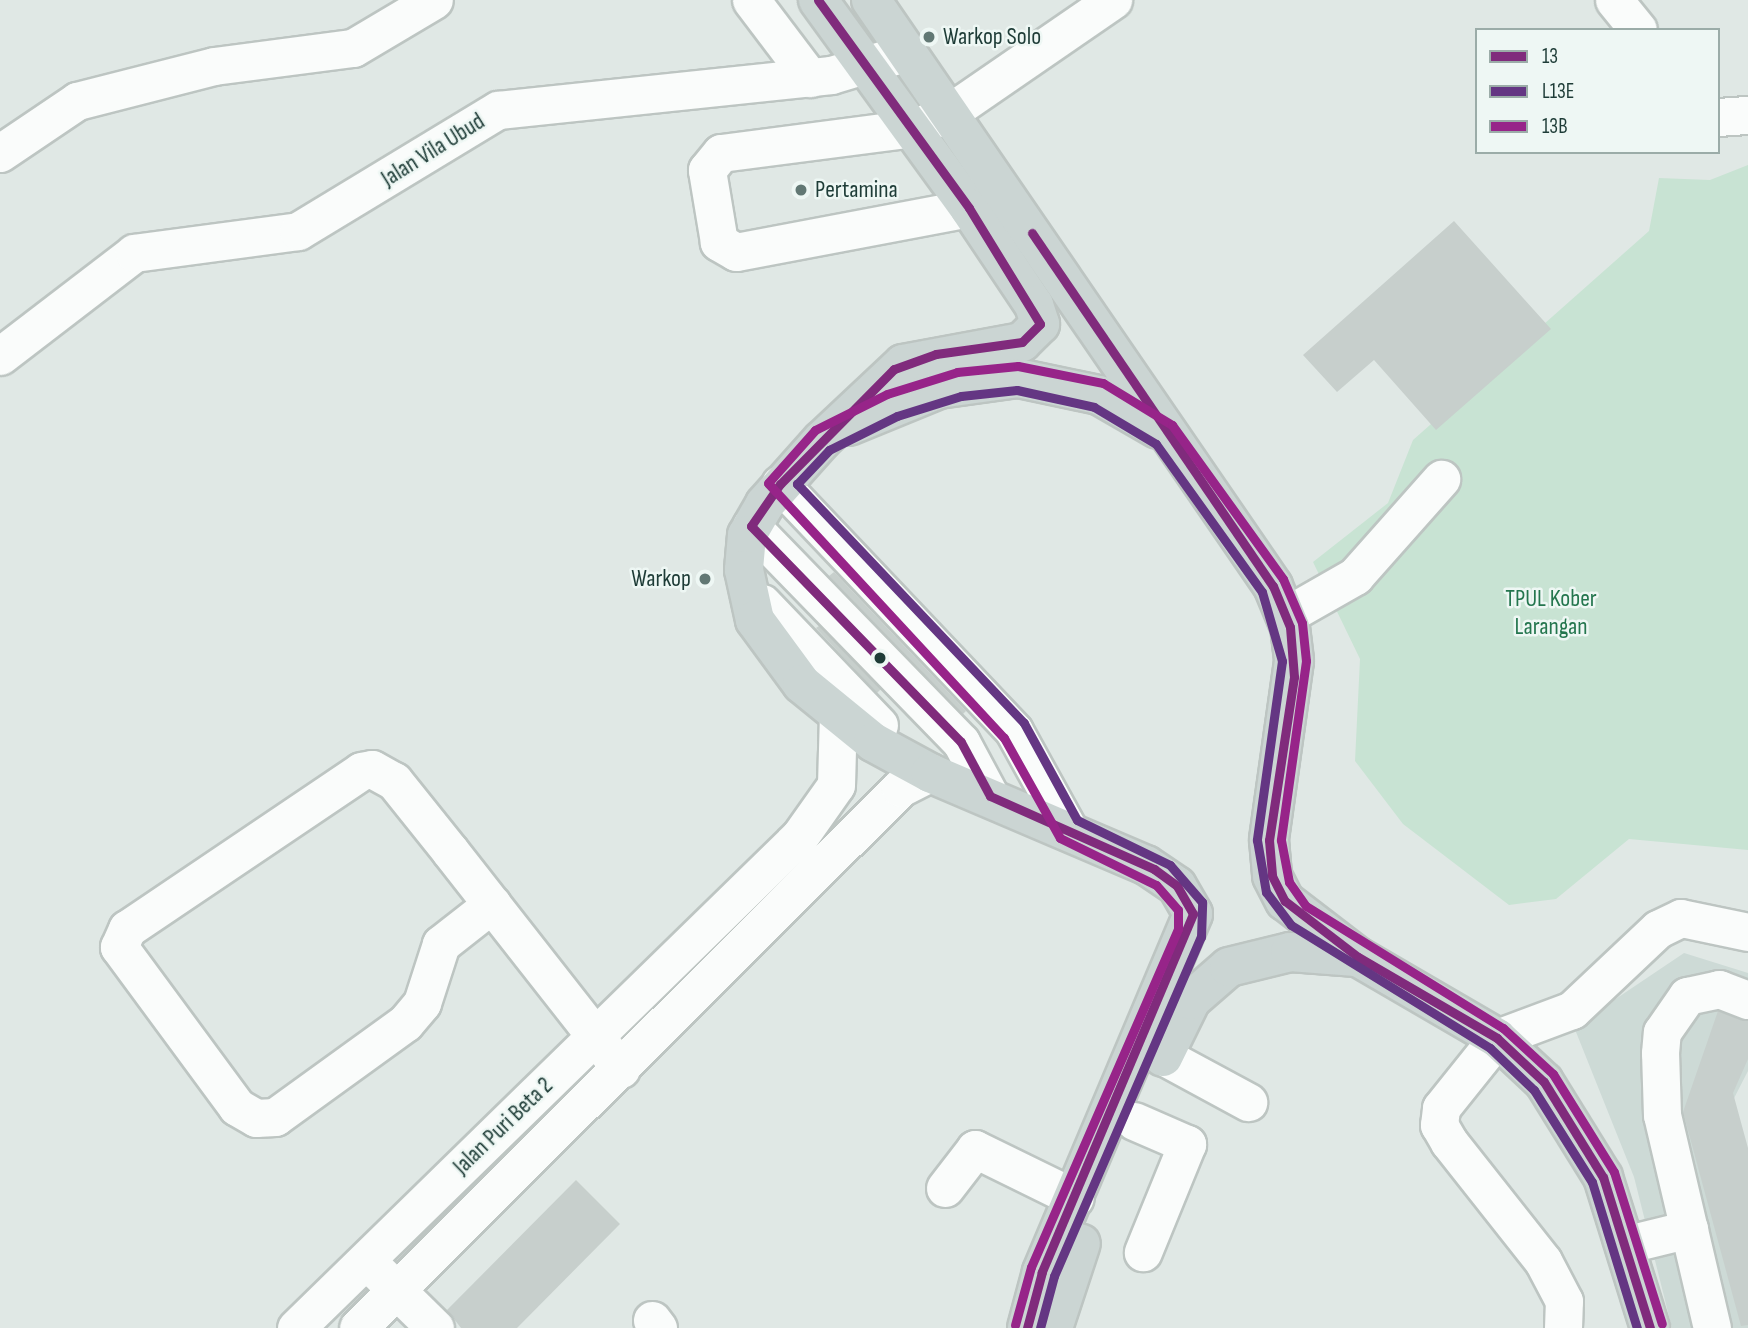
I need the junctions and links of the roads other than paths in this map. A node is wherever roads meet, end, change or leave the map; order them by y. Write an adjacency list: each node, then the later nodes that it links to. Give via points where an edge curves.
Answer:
1 (434, 0): 15 (street, via 352,48 214,66 77,101)
2 (751, 0): 10 (street)
3 (818, 0): 9 (main road)
4 (871, 0): 8 (main road)
5 (1113, 0): 11 (street)
6 (1614, 0): 7 (street)
7 (1635, 28)
8 (908, 52): 9 (street, Jalan Vila Ubud); 11 (main road)
9 (866, 65): 10 (street, Jalan Vila Ubud); 14 (main road)
10 (810, 78): 18 (street, Jalan Vila Ubud, via 498,110 298,231 134,253)
11 (950, 112): 14 (street); 16 (main road)
12 (1748, 115): 13 (street)
13 (1720, 117)
14 (914, 128): 17 (main road); 17 (street, via 711,159 707,170 719,242 736,252)
15 (0, 153)
16 (1011, 200): 17 (street); 20 (main road)
17 (979, 222): 19 (main road, via 1034,305 1040,324 1031,338 903,363)
18 (0, 356)
19 (822, 440): 20 (main road, via 930,392 1018,378 1099,395 1142,417); 22 (main road)
20 (1181, 449): 24 (main road, via 1273,586)
21 (1441, 480): 24 (street, via 1355,576)
22 (780, 484): 23 (main road); 28 (street, via 1014,731)
23 (747, 543): 25 (main road, via 761,632 786,667); 26 (street, via 760,601 882,728); 27 (street, via 961,742)
24 (1285, 616): 35 (main road, via 1294,677 1269,840 1272,876 1292,909)
25 (838, 715): 26 (main road); 29 (street, Jalan Puri Beta 2, via 836,785)
26 (942, 778): 27 (main road); 30 (street, Jalan Puri Beta 2, via 900,788)
27 (990, 796): 28 (main road)
28 (1068, 829): 46 (main road, via 1171,880 1187,899 1192,922)
29 (800, 836): 30 (street); 32 (street, Jalan Puri Beta 2)
30 (832, 861): 34 (street, Jalan Puri Beta 2)
31 (492, 904): 31 (street, via 394,781 372,769 361,771 127,929 119,947 237,1107 256,1118 275,1117 405,1023 422,1003 441,944); 37 (street)
32 (709, 924): 34 (street); 37 (street, Jalan Puri Beta 2)
33 (1748, 932): 38 (street, via 1681,918 1639,944 1557,1019)
34 (742, 949): 40 (street, Jalan Puri Beta 2)
35 (1358, 957): 38 (main road); 39 (main road, via 1290,952 1229,967 1191,1000)
36 (1748, 1000): 47 (street, via 1719,989 1687,996 1662,1032 1662,1115)
37 (595, 1036): 40 (street); 43 (street, Jalan Puri Beta 2)
38 (1497, 1038): 48 (main road, via 1544,1082 1577,1128); 57 (street, via 1452,1089 1440,1125 1543,1261 1564,1301)
39 (1163, 1056): 41 (street); 42 (main road)
40 (621, 1069): 45 (street, Jalan Puri Beta 2)
41 (1227, 1097)
42 (1134, 1121): 49 (street, via 1187,1144); 56 (main road, via 1084,1235)
43 (461, 1166): 45 (street); 50 (street, Jalan Puri Beta 2)
44 (945, 1188): 46 (street, via 975,1149)
45 (492, 1196): 51 (street, Jalan Puri Beta 2)
46 (1075, 1198): 55 (main road)
47 (1689, 1229): 48 (street); 59 (street)
48 (1628, 1244): 58 (main road)
49 (1143, 1252)
50 (366, 1260): 51 (street); 52 (street, Jalan Puri Beta 2)
51 (397, 1290): 53 (street, Jalan Puri Beta 2); 54 (street)
52 (296, 1328)
53 (358, 1328)
54 (435, 1328)
55 (1027, 1328)
56 (1053, 1328)
57 (1563, 1328)
58 (1650, 1328)
59 (1713, 1328)

